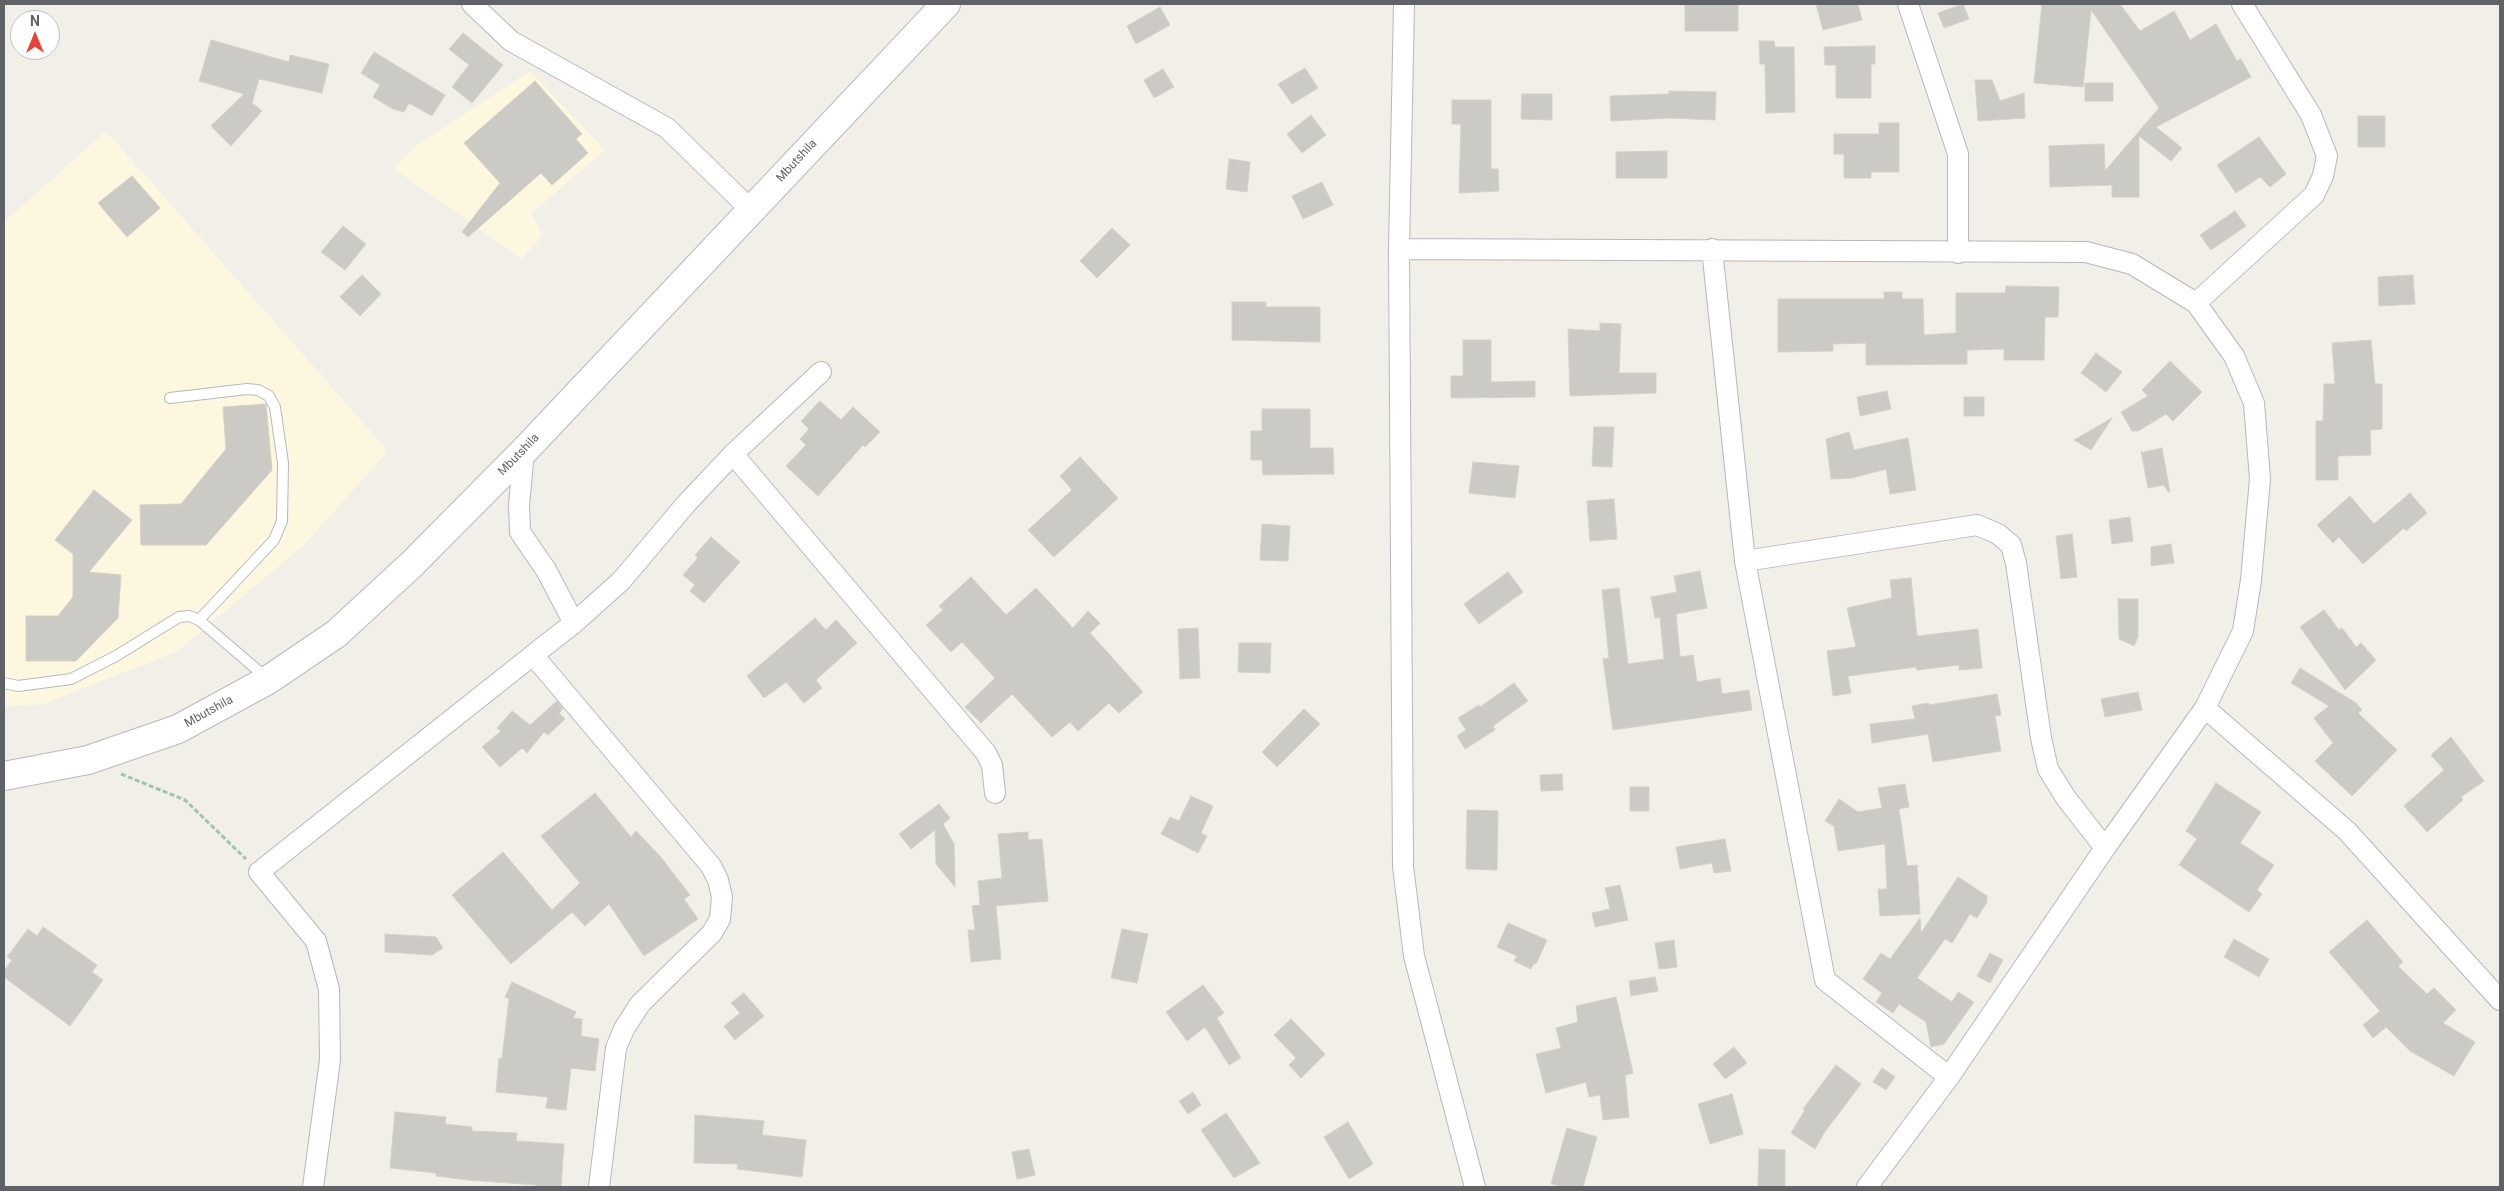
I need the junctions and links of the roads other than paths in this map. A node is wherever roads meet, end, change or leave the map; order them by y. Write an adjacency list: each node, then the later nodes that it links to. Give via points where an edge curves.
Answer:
1 (472, 4): 6 (street, via 511,41 667,128)
2 (946, 4): 6 (street, Mbutshila)
3 (1404, 4): 7 (street)
4 (1908, 4): 9 (street, via 1958,154)
5 (2242, 4): 10 (street, via 2311,115 2327,156 2323,176 2314,195)
6 (751, 210): 13 (street, Mbutshila)
7 (1399, 249): 8 (street); 29 (street, via 1404,866 1414,956)
8 (1712, 249): 9 (street); 15 (street)
9 (1958, 253): 10 (street, via 2086,252 2132,264)
10 (2196, 304): 21 (street, via 2234,356 2254,403 2260,479 2243,632)
11 (821, 372): 14 (street)
12 (170, 398): 16 (lane, via 247,388 269,396 275,407 284,463 282,521 274,540)
13 (524, 451): 17 (street, via 520,532 546,570); 19 (street, Mbutshila, via 412,564 336,634)
14 (733, 454): 17 (street, via 621,581); 23 (street, via 986,753 992,764)
15 (1745, 561): 24 (street, via 1977,525 1998,534 2011,545 2016,564 2048,769); 26 (street, via 1825,980)
16 (199, 620): 19 (lane); 20 (lane, via 179,617 71,679 18,686)
17 (574, 623): 18 (street)
18 (533, 655): 27 (street, via 259,872 316,941 329,989 330,1060); 28 (street, via 711,866 722,897 720,919 712,933 640,1004 624,1029 616,1048)
19 (268, 680): 22 (street, Mbutshila, via 178,729 88,760)
20 (4, 683)
21 (2204, 708): 24 (street); 25 (street, via 2347,831)
22 (4, 776)
23 (994, 792)
24 (2105, 848): 26 (street)
25 (2500, 1000)
26 (1949, 1077): 30 (street)
27 (313, 1187)
28 (599, 1187)
29 (1475, 1187)
30 (1867, 1187)

